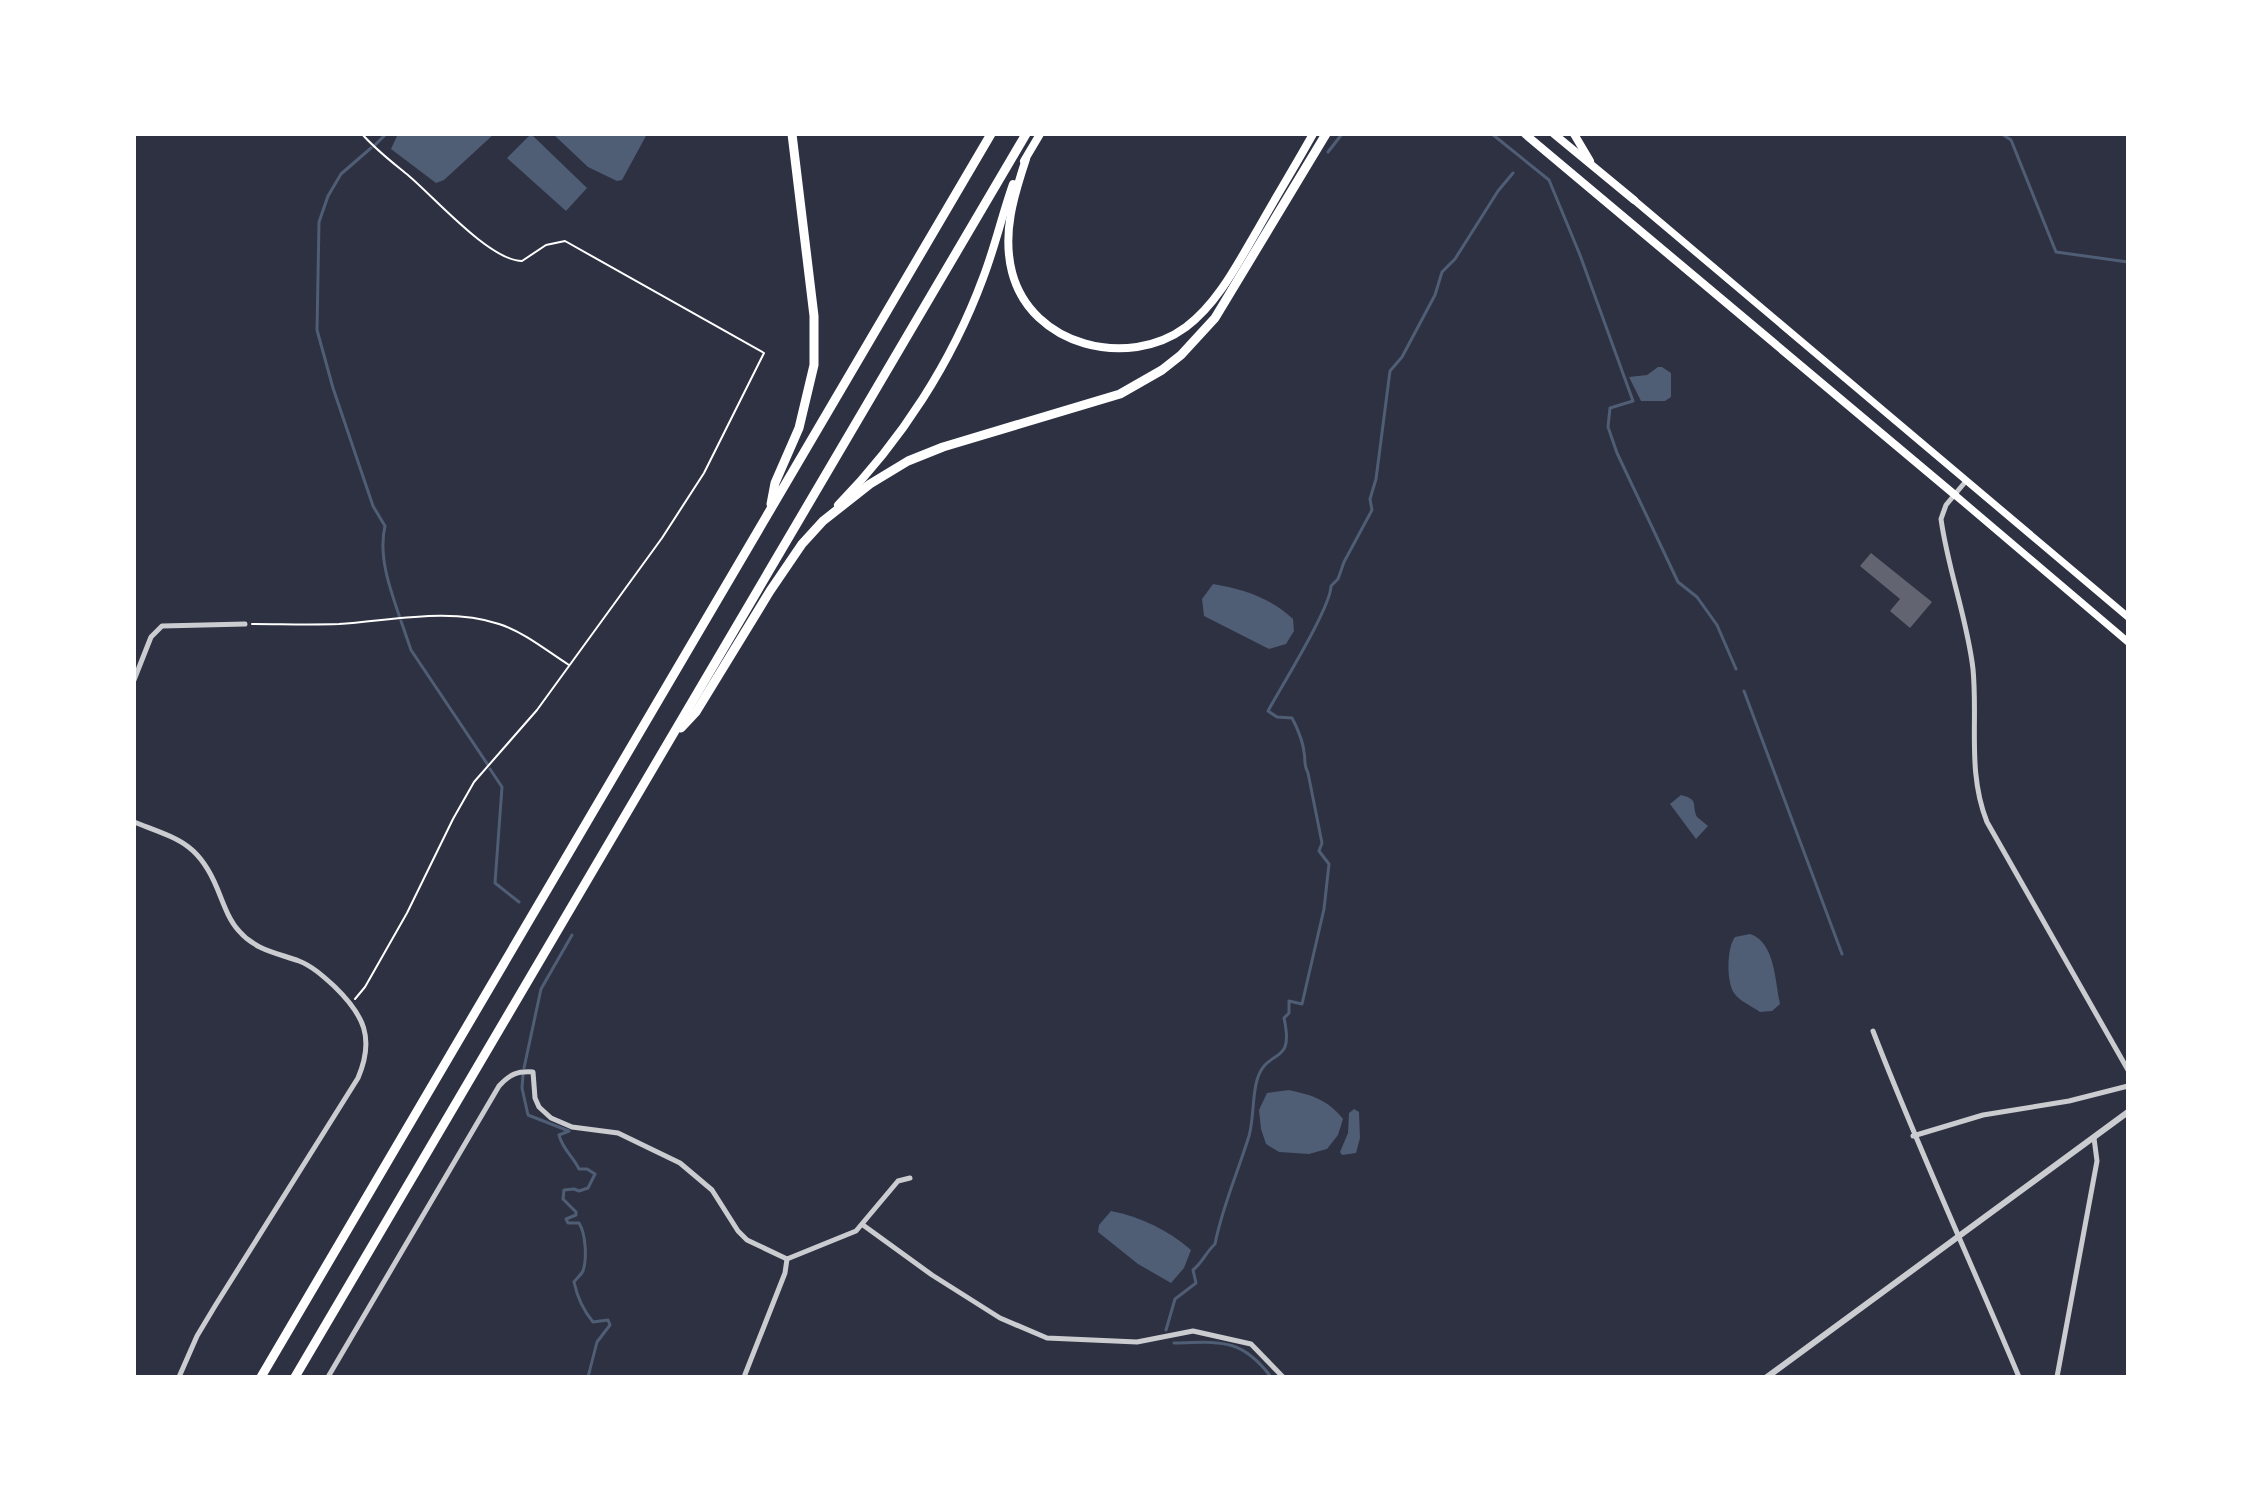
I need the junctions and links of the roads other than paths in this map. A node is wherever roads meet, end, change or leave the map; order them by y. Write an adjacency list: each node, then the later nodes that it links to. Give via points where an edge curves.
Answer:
1 (792, 134): 15 (highway, via 814,316 814,365)
2 (991, 134): 15 (highway)
3 (1026, 134): 21 (highway)
4 (1040, 134): 10 (highway)
5 (1313, 134): 10 (highway, via 1206,307 1172,336 1126,349 1075,341 1048,325 1022,297 1012,275 1008,237)
6 (1326, 134): 16 (highway, via 1215,318 1162,370 1120,394 908,461)
7 (1525, 134): 14 (highway)
8 (1554, 134): 11 (highway)
9 (1574, 134): 11 (highway)
10 (1026, 159): 16 (highway, via 1013,181 982,281 945,358 899,435)
11 (1592, 166): 12 (highway)
12 (1634, 200): 13 (main road)
13 (1967, 480): 14 (street); 17 (main road)
14 (1955, 495): 19 (main road); 24 (street, via 1941,519 1973,672 1978,799)
15 (770, 511): 34 (highway)
16 (823, 521): 21 (highway, via 793,556 696,712)
17 (2128, 617)
18 (245, 624): 20 (street, via 162,626 151,637)
19 (2128, 642)
20 (134, 680)
21 (668, 742): 35 (highway)
22 (134, 822): 33 (street, via 200,855 231,919 247,939 311,967 351,1003 363,1023 367,1047 358,1078 203,1326)
23 (1873, 1031): 27 (street)
24 (2128, 1070)
25 (2128, 1086): 27 (street, via 1983,1115)
26 (2128, 1112): 28 (street)
27 (1913, 1136): 31 (street)
28 (2094, 1138): 31 (street); 41 (street, via 2097,1161)
29 (910, 1178): 30 (street, via 894,1186)
30 (863, 1225): 32 (street); 38 (street, via 1000,1318 1047,1338 1137,1342 1193,1331 1251,1344)
31 (1960, 1236): 39 (street); 40 (street)
32 (787, 1259): 36 (street, via 747,1240 712,1190 680,1163 618,1133 572,1127 551,1118 535,1098 533,1072 520,1071 499,1086); 37 (street)
33 (179, 1377)
34 (261, 1377)
35 (295, 1377)
36 (328, 1377)
37 (744, 1377)
38 (1283, 1377)
39 (1767, 1377)
40 (2019, 1377)
41 (2057, 1377)

